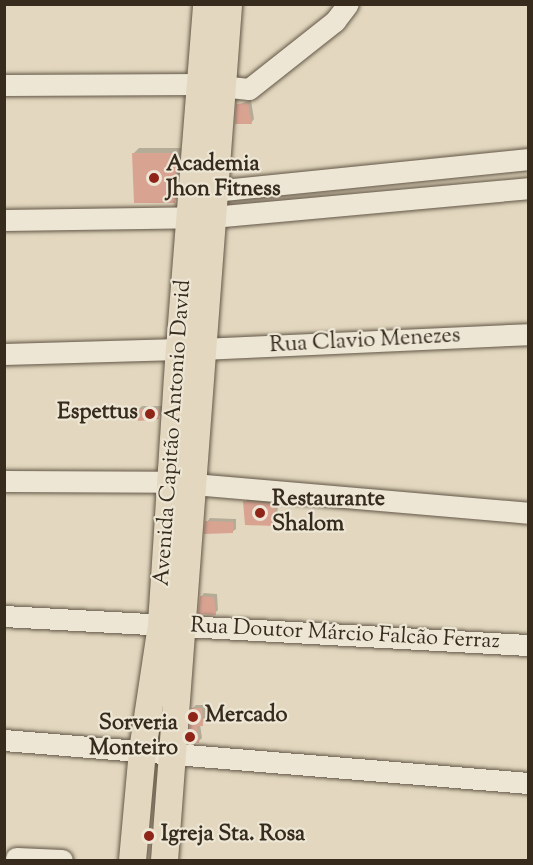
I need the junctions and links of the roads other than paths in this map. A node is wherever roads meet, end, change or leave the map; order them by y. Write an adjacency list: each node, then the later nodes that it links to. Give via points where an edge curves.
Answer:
1 (206, 4): 5 (main road)
2 (228, 4): 5 (main road)
3 (348, 4): 5 (street, via 335,21 252,88)
4 (4, 85): 5 (street)
5 (212, 85): 8 (main road); 8 (main road)
6 (528, 159): 8 (street)
7 (528, 188): 8 (street)
8 (205, 209): 9 (street); 11 (main road)
9 (4, 220)
10 (528, 334): 11 (street, Rua Clavio Menezes)
11 (190, 349): 12 (street, Rua Clavio Menezes); 14 (main road)
12 (4, 354)
13 (4, 482): 14 (street)
14 (180, 483): 15 (street); 17 (main road)
15 (528, 513)
16 (4, 616): 17 (street, Rua Doutor Márcio Falcão Ferraz)
17 (171, 625): 18 (street, Rua Doutor Márcio Falcão Ferraz); 20 (main road); 21 (main road)
18 (528, 645)
19 (4, 740): 20 (street)
20 (142, 750): 21 (street); 25 (main road)
21 (171, 752): 22 (street); 26 (main road)
22 (528, 783)
23 (16, 858): 24 (street)
24 (62, 861)
25 (132, 861)
26 (164, 861)

